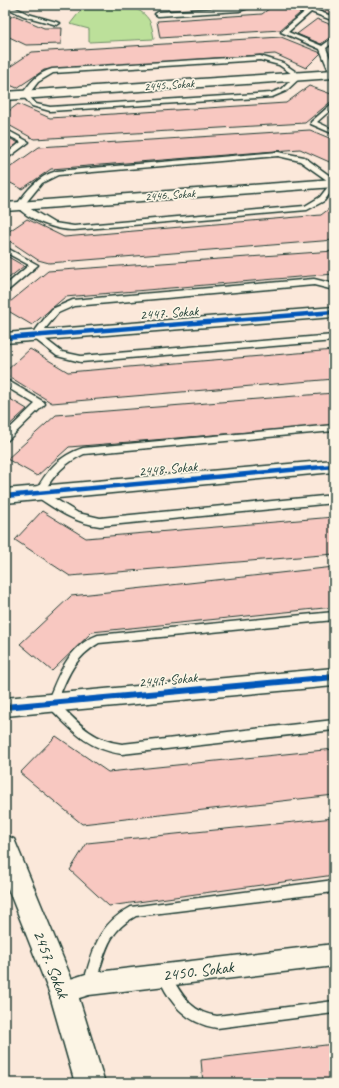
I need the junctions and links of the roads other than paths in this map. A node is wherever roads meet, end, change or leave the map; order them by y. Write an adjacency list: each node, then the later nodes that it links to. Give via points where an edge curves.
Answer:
1 (5, 5): 6 (lane, via 26,15)
2 (255, 5): 4 (lane, via 239,9)
3 (310, 8): 5 (lane); 8 (lane, via 284,32)
4 (158, 14)
5 (334, 19)
6 (57, 23)
7 (334, 38): 8 (lane)
8 (323, 48): 9 (lane)
9 (334, 75): 10 (street, 2445. Sokak)
10 (299, 76): 11 (street, 2445. Sokak); 11 (lane, via 284,90 272,95 50,109 34,105); 11 (lane, via 281,64 260,58 52,71 37,78)
11 (25, 95): 12 (street, 2445. Sokak)
12 (5, 96)
13 (334, 104): 15 (lane, via 313,123)
14 (5, 132): 16 (lane, via 26,142)
15 (334, 132)
16 (5, 158)
17 (334, 183): 18 (street, 2446. Sokak); 18 (lane, via 322,199 307,208 74,228 51,225); 18 (lane, via 302,159 270,155 57,173 36,184)
18 (20, 206): 19 (street, 2446. Sokak)
19 (5, 207)
20 (5, 249): 22 (lane, via 34,265)
21 (334, 287): 24 (lane, via 314,282 73,303 50,315)
22 (5, 290)
23 (334, 312): 24 (street, 2447. Sokak)
24 (35, 336): 25 (street, 2447. Sokak); 26 (lane, via 60,354 81,359)
25 (5, 338)
26 (334, 338)
27 (5, 382): 29 (lane, via 41,404)
28 (334, 428): 31 (lane, via 82,451 56,467)
29 (5, 438)
30 (334, 466): 31 (street, 2448. Sokak)
31 (39, 493): 32 (street, 2448. Sokak); 33 (lane, via 75,517 92,522)
32 (5, 496)
33 (334, 500)
34 (334, 616): 36 (lane, via 98,640 80,651 69,663)
35 (334, 676): 36 (street, 2449. Sokak)
36 (52, 703): 37 (street, 2449. Sokak); 38 (lane, via 90,741 112,749)
37 (5, 707)
38 (334, 725)
39 (5, 848): 44 (street, 2457. Sokak)
40 (334, 886): 43 (lane, via 135,911 120,919 103,940)
41 (334, 955): 42 (street, 2450. Sokak)
42 (164, 975): 43 (street, 2450. Sokak); 45 (lane, via 190,1013 209,1021)
43 (89, 984): 44 (street, 2450. Sokak)
44 (63, 992): 46 (street, 2457. Sokak)
45 (334, 1008)
46 (90, 1083)

